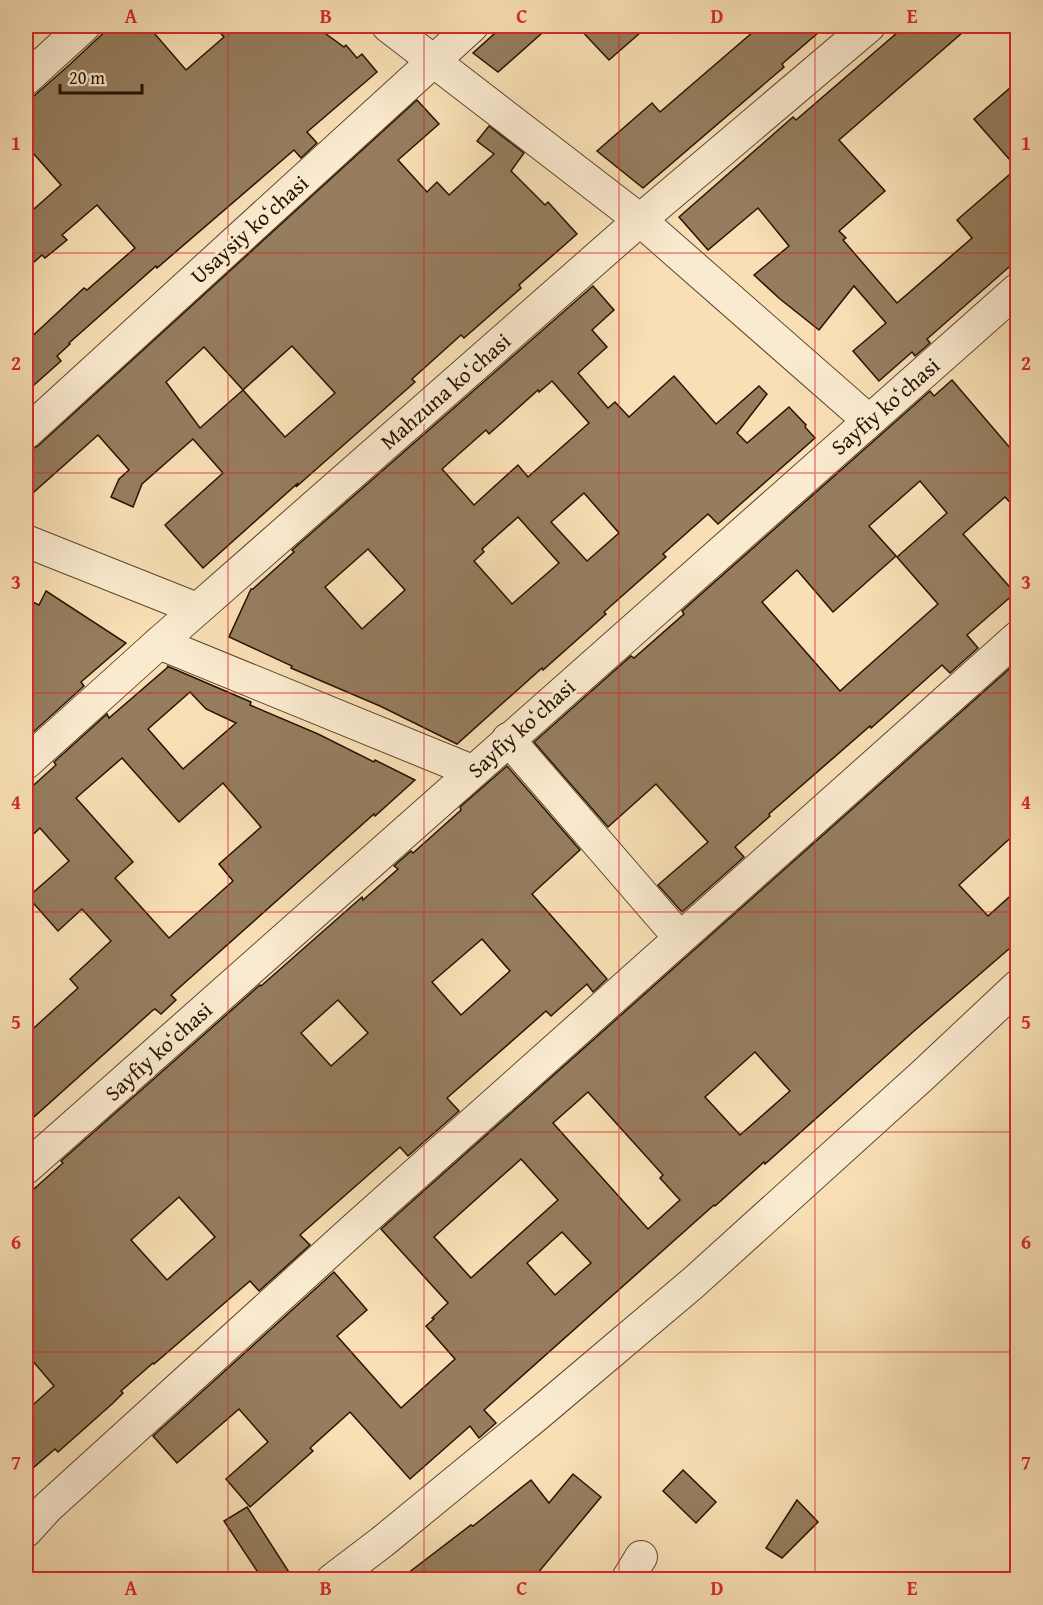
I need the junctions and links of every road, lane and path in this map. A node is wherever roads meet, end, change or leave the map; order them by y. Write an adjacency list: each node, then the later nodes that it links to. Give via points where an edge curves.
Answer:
1 (84, 26): 6 (street)
2 (388, 26): 5 (street)
3 (472, 26): 5 (street, Usaysiy koʻchasi)
4 (869, 26): 7 (street, Mahzuna koʻchasi)
5 (434, 60): 7 (street); 10 (street, Usaysiy koʻchasi)
6 (26, 80)
7 (640, 220): 9 (street); 12 (street, Mahzuna koʻchasi)
8 (1017, 289): 9 (street, Sayfiy koʻchasi)
9 (868, 420): 15 (street, Sayfiy koʻchasi)
10 (26, 433)
11 (26, 541): 12 (street)
12 (197, 609): 14 (street, Mahzuna koʻchasi)
13 (1017, 637): 18 (street)
14 (159, 643): 16 (street, Mahzuna koʻchasi); 17 (street)
15 (508, 739): 17 (street, Sayfiy koʻchasi); 18 (street)
16 (26, 763)
17 (472, 771): 20 (street, Sayfiy koʻchasi)
18 (680, 938): 21 (street, via 336,1245 46,1508)
19 (1017, 986): 22 (street, via 693,1283)
20 (26, 1168)
21 (26, 1531)
22 (332, 1580)

